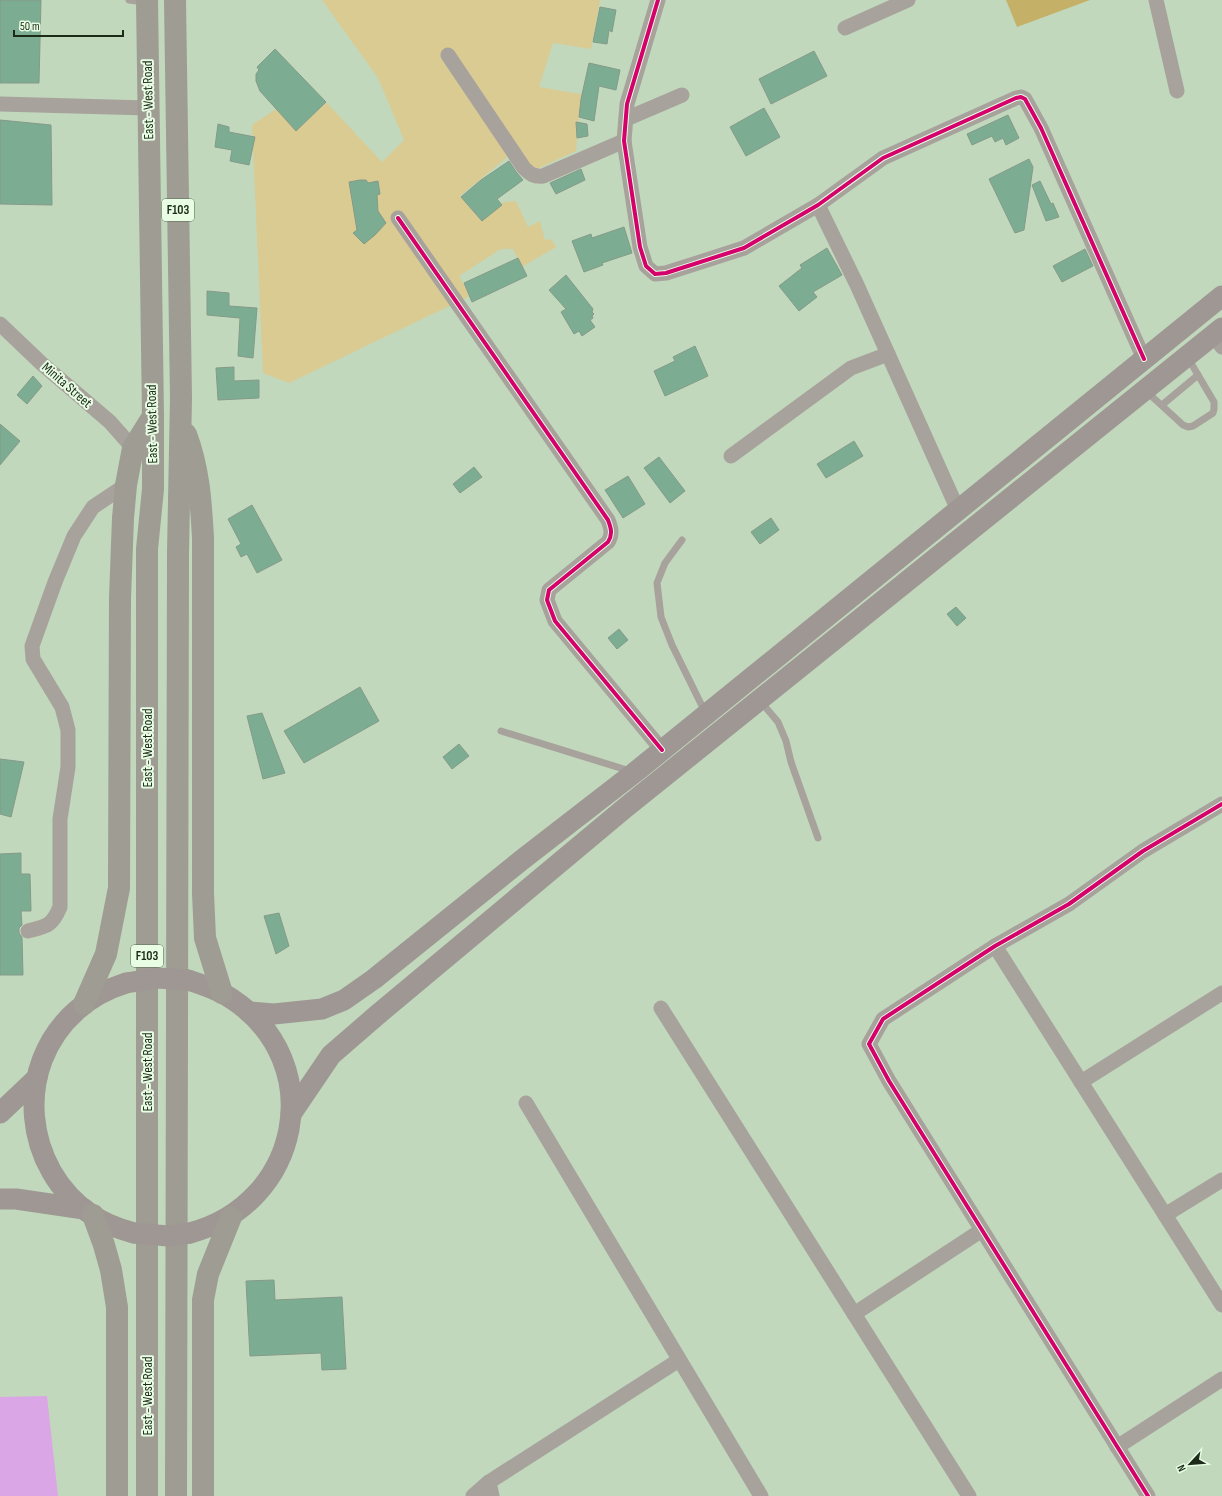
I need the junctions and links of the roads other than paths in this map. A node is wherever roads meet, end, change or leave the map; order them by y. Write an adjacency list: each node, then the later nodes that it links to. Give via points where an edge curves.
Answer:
1 (175, 0): 26 (main road, East - West Road / F103)
2 (658, 0): 12 (street, via 627,104)
3 (908, 0): 6 (street)
4 (1156, 0): 8 (street)
5 (141, 1): 11 (main road, East - West Road / F103)
6 (845, 28)
7 (448, 55): 13 (street, via 524,168 536,177)
8 (1177, 91)
9 (682, 95): 12 (street)
10 (0, 104): 11 (street)
11 (148, 108): 25 (main road, East - West Road / F103)
12 (626, 119): 13 (street)
13 (624, 141): 14 (street, via 640,247 646,266 656,274 744,248)
14 (818, 205): 19 (street); 21 (street, via 883,158 1021,97 1025,99 1041,128)
15 (398, 218): 35 (street, via 608,520 612,530 608,542 549,590 547,600 555,621)
16 (1222, 296): 21 (main road)
17 (0, 324): 27 (street, Minita Street, via 110,422)
18 (1219, 337): 20 (main road)
19 (888, 354): 28 (street, via 851,368); 30 (street)
20 (1187, 357): 22 (lane); 23 (main road)
21 (1144, 359): 30 (main road)
22 (1198, 375): 24 (lane); 24 (lane, via 1214,402 1213,412 1188,427)
23 (1145, 390): 24 (lane); 32 (main road)
24 (1162, 406)
25 (153, 416): 27 (main road); 64 (main road, East - West Road / F103, via 153,489 147,565)
26 (181, 420): 41 (main road, via 193,453 200,487 203,538 203,893 205,938); 65 (main road, East - West Road / F103, via 178,553)
27 (133, 448): 29 (main road)
28 (731, 456)
29 (126, 485): 39 (street, via 93,507 74,536 32,646 33,660 62,707 68,730 68,767 60,819 60,907 55,918 46,927); 43 (main road, via 120,598 119,888 106,954)
30 (958, 510): 33 (main road)
31 (682, 540): 33 (lane, via 665,563 657,583 661,617)
32 (760, 700): 38 (lane, via 778,722 786,741); 50 (main road, via 593,834 331,1055)
33 (706, 714): 35 (main road)
34 (501, 731): 36 (lane)
35 (662, 750): 36 (main road)
36 (634, 773): 45 (main road, via 344,1000 322,1009 274,1014)
37 (1222, 804): 40 (street, via 1142,851 1069,904)
38 (818, 838)
39 (28, 931)
40 (995, 946): 47 (street); 56 (street, via 883,1019 869,1044 889,1081)
41 (222, 993): 43 (main road, bridge, via 188,980 157,978 126,983 104,991); 45 (main road)
42 (1222, 993): 47 (street)
43 (84, 1004): 46 (main road, via 54,1037)
44 (661, 1008): 58 (street)
45 (250, 1012): 50 (main road, via 271,1038 282,1058 288,1080)
46 (37, 1078): 49 (main road); 53 (main road, via 34,1111 43,1156 60,1185)
47 (1081, 1082): 54 (street)
48 (526, 1103): 59 (street)
49 (0, 1113)
50 (291, 1114): 55 (main road, via 285,1147 276,1168 257,1195)
51 (1222, 1180): 54 (street)
52 (0, 1199): 53 (main road, via 16,1199)
53 (88, 1212): 55 (main road, bridge, via 113,1226 134,1233 162,1236 190,1233 211,1227); 63 (main road, via 104,1245 117,1308)
54 (1165, 1215): 57 (street)
55 (231, 1216): 66 (main road, via 208,1274 202,1300)
56 (982, 1230): 58 (street); 61 (street)
57 (1222, 1305)
58 (854, 1314): 69 (street)
59 (679, 1360): 62 (street); 68 (street)
60 (1222, 1379): 61 (street)
61 (1117, 1447): 70 (street)
62 (490, 1489): 67 (street)
63 (117, 1496)
64 (147, 1496)
65 (176, 1496)
66 (204, 1496)
67 (472, 1496)
68 (761, 1496)
69 (968, 1496)
70 (1148, 1496)

